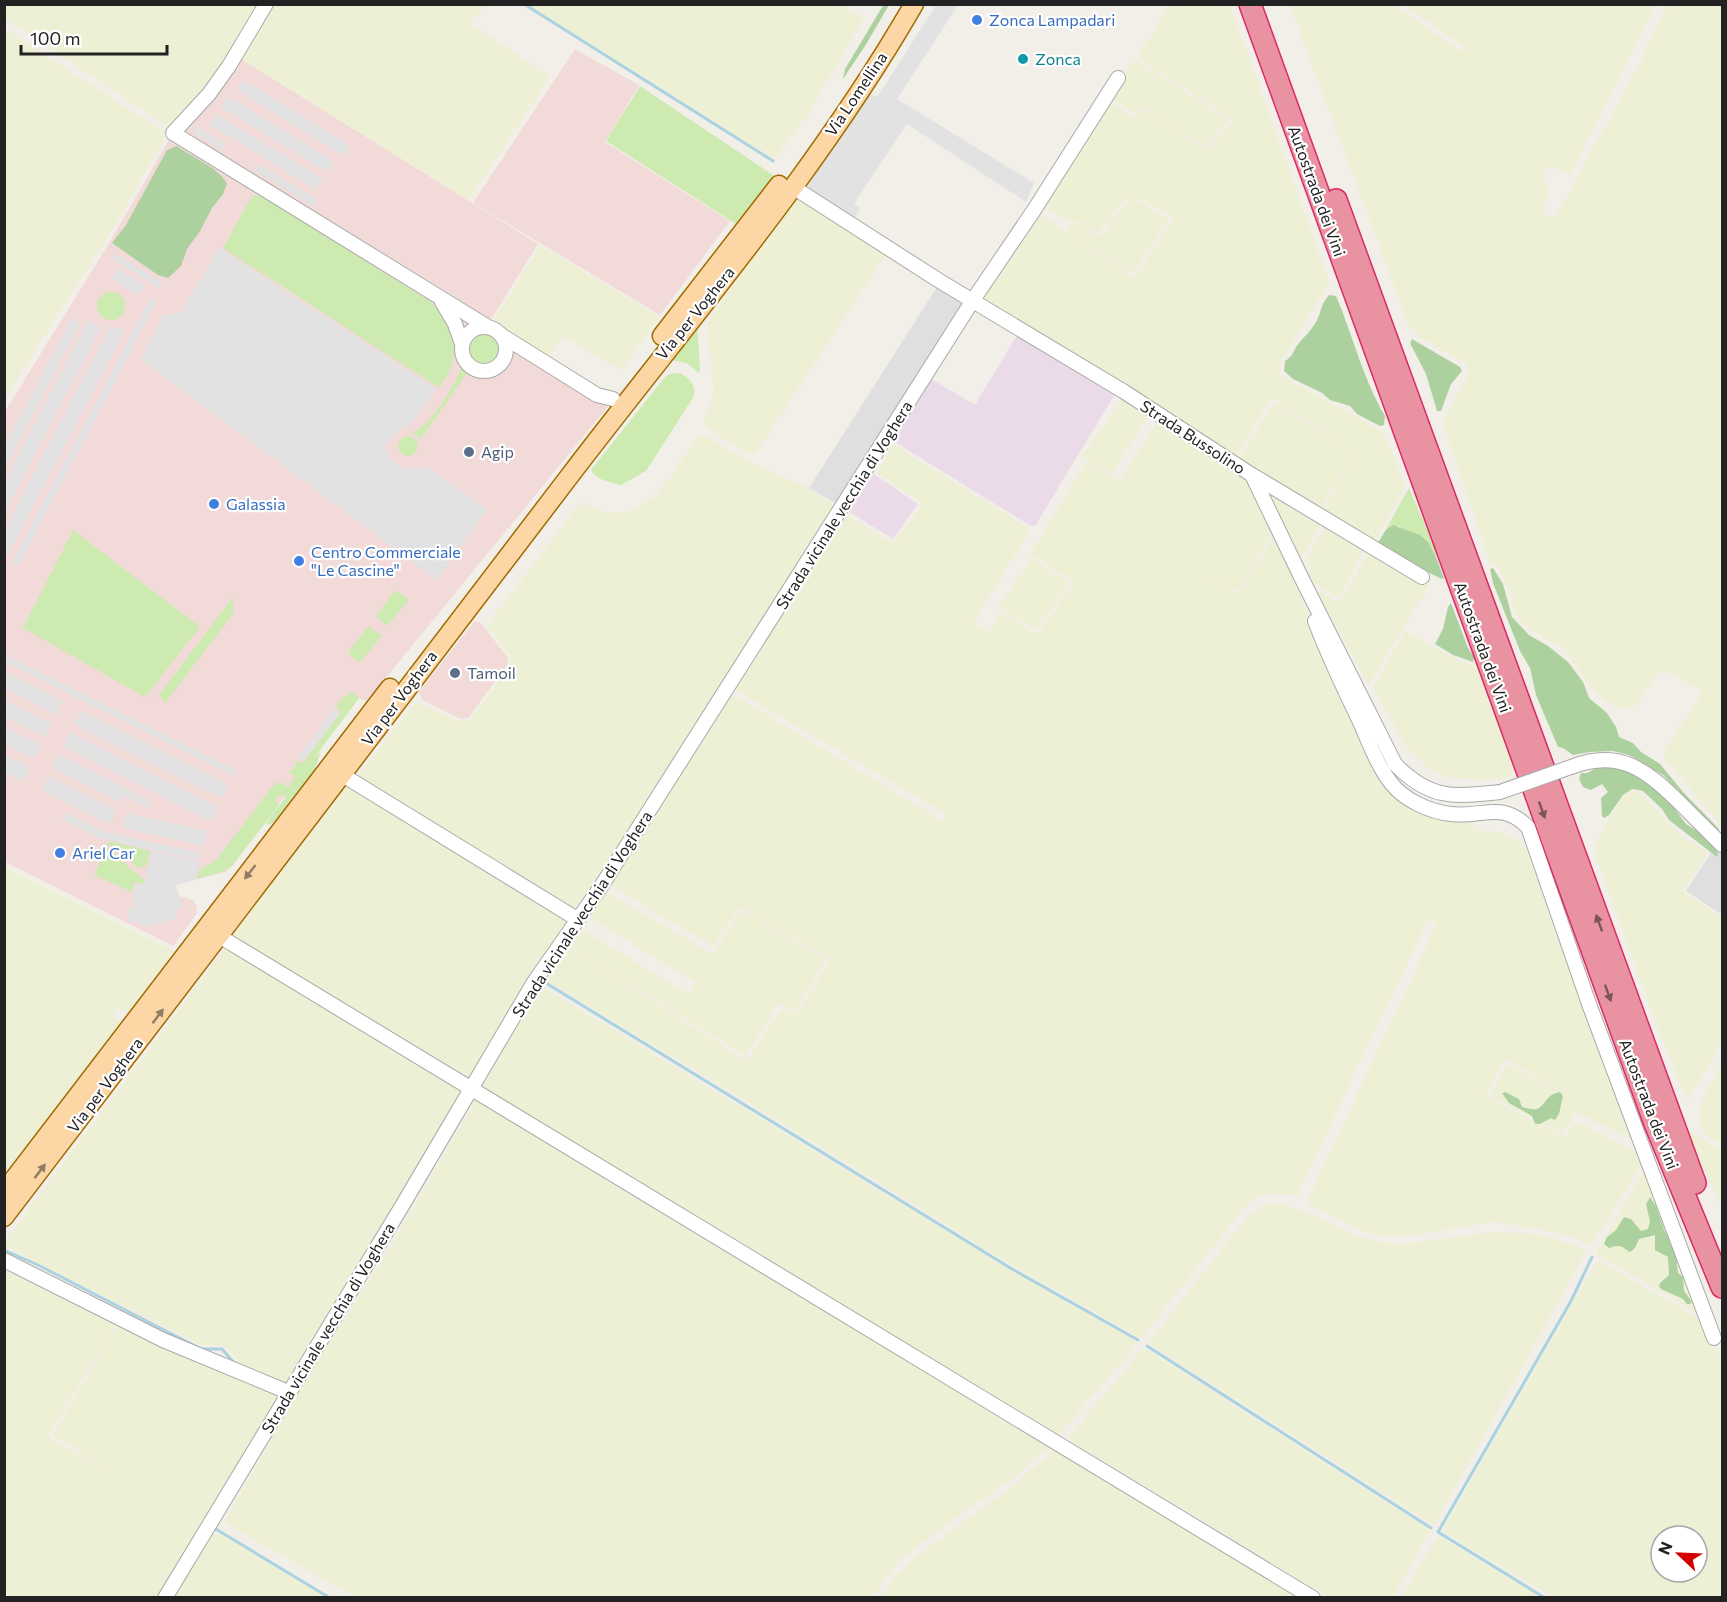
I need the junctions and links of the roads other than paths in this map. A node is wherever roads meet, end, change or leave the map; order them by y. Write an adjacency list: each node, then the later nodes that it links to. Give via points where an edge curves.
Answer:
1 (266, 4): 8 (street, via 216,85 173,134)
2 (901, 4): 7 (main road, Via Lomellina)
3 (914, 4): 7 (main road, Via Lomellina, via 866,80)
4 (1250, 4): 26 (highway, Autostrada dei Vini, one-way to 26, via 1654,1121)
5 (1264, 4): 24 (highway, Autostrada dei Vini, one-way to 5)
6 (1118, 78): 9 (street, Strada vicinale vecchia di Voghera)
7 (792, 182): 9 (street, Strada Bussolino); 13 (main road, Via per Voghera); 17 (main road, Via per Voghera, via 727,274)
8 (438, 298): 10 (street); 12 (street, via 455,324)
9 (973, 300): 14 (street, Strada Bussolino); 19 (street, Strada vicinale vecchia di Voghera)
10 (488, 327): 11 (street); 12 (street, via 474,328)
11 (501, 335): 12 (street, via 506,348 504,359 488,371 467,365); 13 (street, via 597,394)
12 (462, 344)
13 (613, 399): 22 (main road, Via per Voghera, one-way to 22)
14 (1252, 475): 15 (street); 16 (street, Strada Bussolino)
15 (1422, 577)
16 (1302, 579): 18 (street, Strada Bussolino, bridge, via 1395,764 1415,782 1453,796 1500,792 1587,761 1605,759 1640,768 1655,779); 27 (street, via 1329,656 1392,784 1430,809 1469,815 1502,811 1517,816 1528,827 1589,1004)
17 (341, 774): 19 (street); 20 (main road, Via per Voghera)
18 (1722, 845)
19 (577, 919): 21 (street, Strada vicinale vecchia di Voghera, via 534,982)
20 (219, 936): 21 (street); 23 (main road, Via per Voghera, one-way to 20)
21 (471, 1090): 28 (street, Strada vicinale vecchia di Voghera); 30 (street)
22 (4, 1192)
23 (4, 1217)
24 (1722, 1253)
25 (4, 1260): 28 (street, via 163,1340)
26 (1722, 1287)
27 (1714, 1338)
28 (288, 1392): 29 (street, Strada vicinale vecchia di Voghera)
29 (165, 1598)
30 (1313, 1598)

